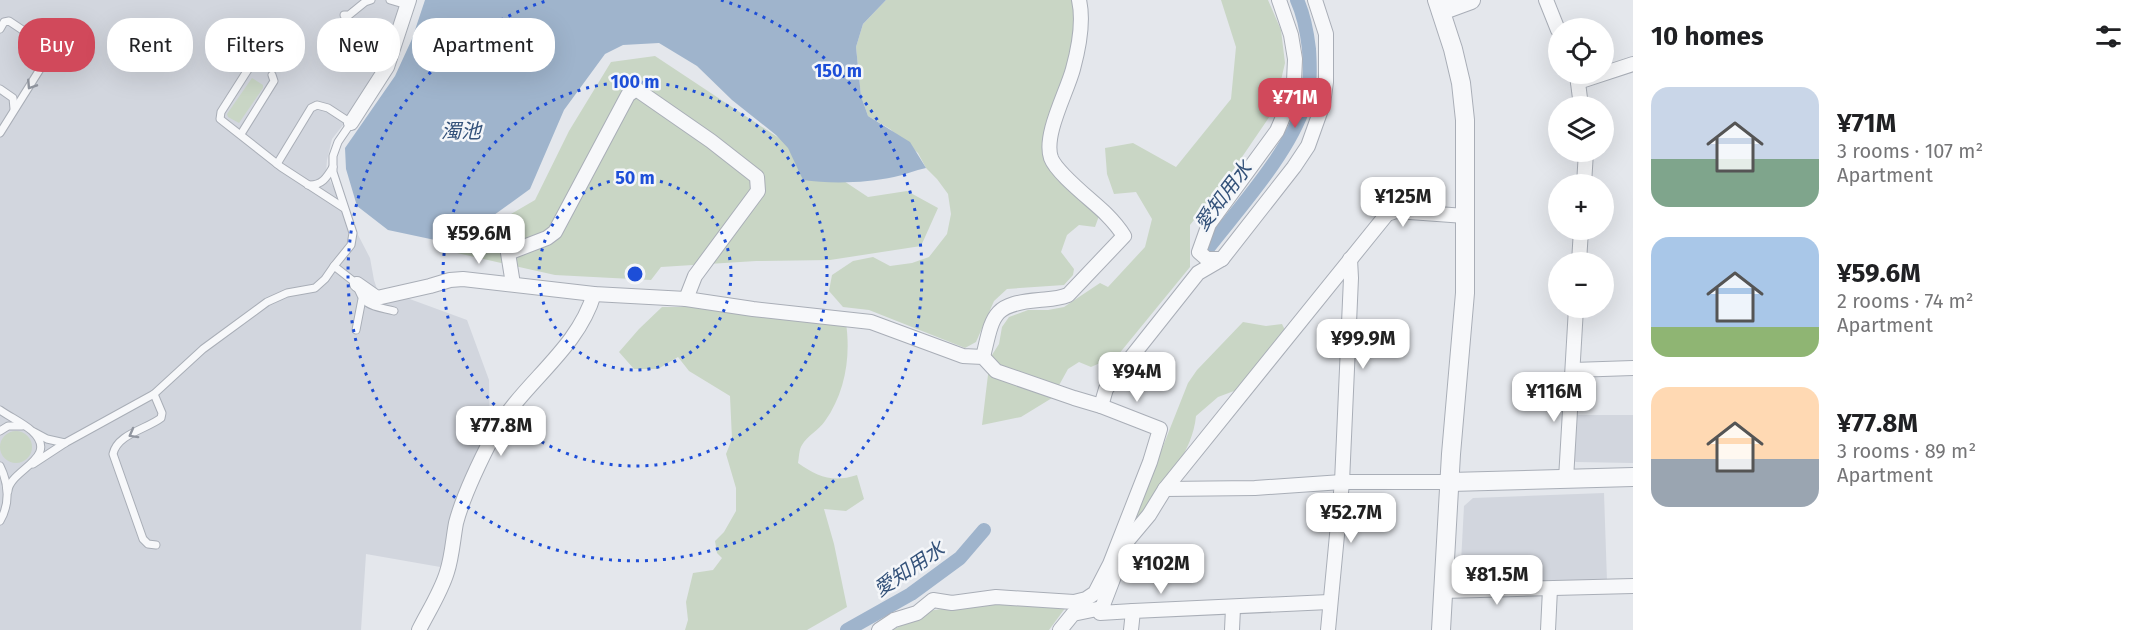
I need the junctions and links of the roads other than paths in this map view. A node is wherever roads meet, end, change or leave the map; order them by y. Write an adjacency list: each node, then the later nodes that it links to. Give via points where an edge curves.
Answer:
1 (370, 0): 10 (lane)
2 (390, 0): 8 (lane)
3 (1079, 0): 38 (street, via 1081,34 1053,128 1051,158 1124,236 1068,295 1008,304 1001,310 990,330)
4 (1279, 0): 27 (street, via 1292,35 1294,81 1276,131 1209,224 1199,252 1207,259)
5 (1315, 0): 27 (street, via 1326,34 1326,82 1323,104 1308,146)
6 (1471, 0): 9 (street)
7 (1546, 0): 11 (street)
8 (408, 3): 19 (street, via 387,67)
9 (1439, 5): 26 (street, via 1461,83)
10 (344, 15)
11 (1553, 18)
12 (1, 23): 18 (lane, one-way to 18, via 9,21 46,48 47,58)
13 (1633, 64): 14 (street)
14 (1614, 69)
15 (246, 72): 21 (lane, via 220,112 220,119)
16 (272, 75): 21 (lane, via 274,81)
17 (0, 89): 18 (lane, via 13,98)
18 (14, 112): 20 (lane)
19 (351, 123): 22 (lane, via 328,108 311,108); 23 (lane, via 338,142)
20 (0, 133)
21 (241, 134): 22 (lane)
22 (277, 164): 24 (lane)
23 (333, 167): 24 (lane, via 320,183); 25 (lane)
24 (308, 185): 25 (lane)
25 (344, 208): 29 (lane, via 353,233 351,245)
26 (1465, 216): 28 (street, via 1396,211 1387,214); 52 (street, via 1465,292)
27 (1222, 259): 42 (street, via 1198,273 1106,389)
28 (1350, 259): 51 (street); 53 (street)
29 (334, 266): 30 (lane); 41 (lane, via 315,288 287,293 267,303 203,349)
30 (357, 284): 31 (street, via 377,298 450,280); 33 (lane)
31 (513, 284): 32 (street); 34 (street, via 508,253 555,232 628,95 636,89 757,177 759,191 695,276)
32 (594, 294): 34 (street); 64 (street, via 589,313 578,330 492,438 462,506 447,573)
33 (362, 299): 35 (lane); 37 (lane)
34 (686, 299): 38 (street, via 871,322 963,356)
35 (394, 310)
36 (1576, 318): 40 (street)
37 (356, 330)
38 (983, 357): 42 (street, via 996,371)
39 (1633, 368): 40 (street)
40 (1573, 370): 50 (street)
41 (154, 394): 46 (lane); 56 (lane, one-way to 56, via 161,418 120,441 113,454 143,539)
42 (1101, 406): 65 (street, via 1160,429 1110,564 1095,593 1074,602 996,597 952,603 933,600 917,613 894,620)
43 (0, 410): 44 (lane)
44 (27, 427): 45 (lane, via 14,425); 46 (lane, via 47,439); 48 (lane, via 39,449)
45 (0, 431)
46 (65, 443): 48 (lane)
47 (0, 465): 48 (lane, via 11,471); 54 (lane)
48 (30, 466): 54 (lane, via 11,480)
49 (1633, 477): 50 (street)
50 (1566, 479): 52 (street)
51 (1342, 482): 52 (street); 53 (street); 60 (street)
52 (1450, 482): 59 (street)
53 (1166, 489): 61 (street, via 1128,540)
54 (8, 492): 55 (lane)
55 (0, 521)
56 (156, 545)
57 (1633, 586): 58 (street)
58 (1550, 589): 59 (street); 71 (street)
59 (1443, 591): 70 (street)
60 (1329, 603): 62 (street); 69 (street)
61 (1102, 608): 63 (street, via 1100,613); 66 (street, via 1073,614)
62 (1233, 608): 63 (street); 68 (street)
63 (1133, 611): 67 (street)
64 (419, 630)
65 (879, 630)
66 (1060, 630)
67 (1131, 630)
68 (1232, 630)
69 (1328, 630)
70 (1441, 630)
71 (1548, 630)

